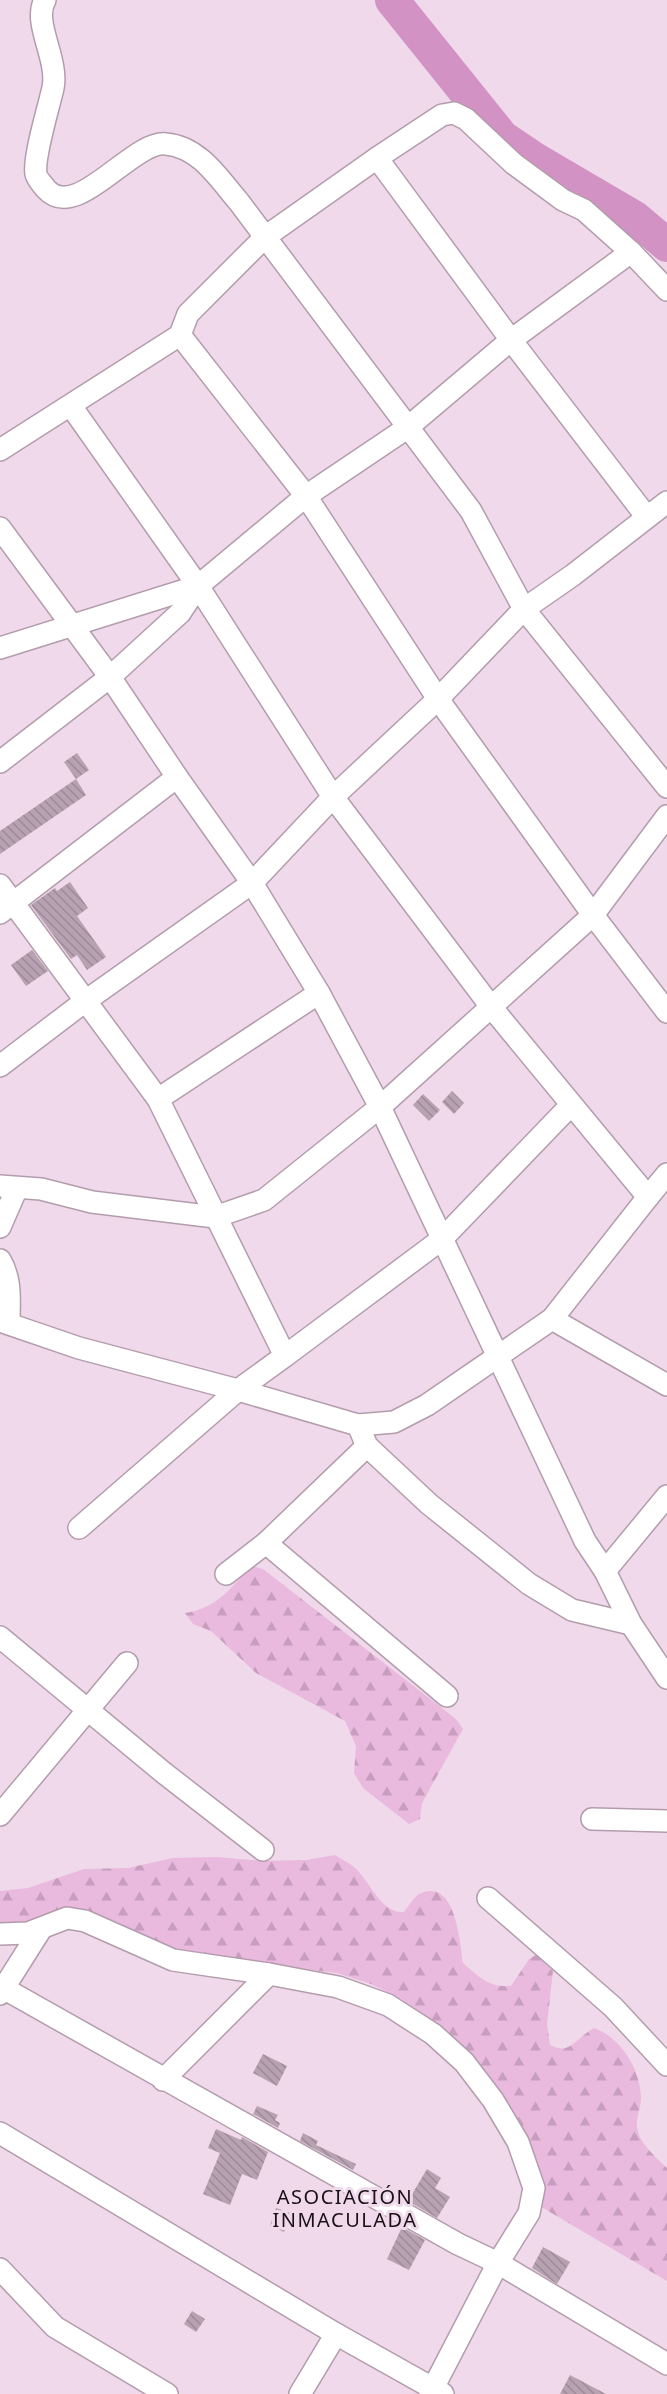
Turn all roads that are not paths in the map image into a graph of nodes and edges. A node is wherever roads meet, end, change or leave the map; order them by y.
1 (45, 0) edge
2 (377, 158) junction
3 (265, 237) junction
4 (631, 252) junction
5 (667, 290) edge
6 (180, 335) junction
7 (511, 340) junction
8 (71, 406) junction
9 (407, 428) junction
10 (0, 450) edge
11 (306, 496) junction
12 (667, 502) edge
13 (646, 516) junction
14 (0, 528) edge
15 (198, 586) junction
16 (524, 609) junction
17 (71, 626) junction
18 (0, 648) edge
19 (110, 678) junction
20 (438, 699) junction
21 (0, 762) edge
22 (177, 777) junction
23 (667, 787) edge
24 (333, 796) junction
25 (667, 816) edge
26 (252, 883) junction
27 (0, 885) edge
28 (7, 908) edge
29 (593, 915) junction
30 (319, 993) junction
31 (84, 1002) junction
32 (492, 1008) junction
33 (667, 1012) edge
34 (0, 1066) edge
35 (159, 1099) junction
36 (571, 1105) junction
37 (380, 1107) junction
38 (667, 1174) edge
39 (8, 1187) edge
40 (648, 1197) junction
41 (215, 1217) junction
42 (0, 1227) edge
43 (442, 1239) junction
44 (0, 1260) edge
45 (552, 1319) junction
46 (4, 1322) edge
47 (285, 1356) junction
48 (498, 1357) junction
49 (667, 1385) edge
50 (238, 1390) junction
51 (358, 1425) junction
52 (367, 1446) junction
53 (667, 1496) edge
54 (79, 1528) dead end
55 (266, 1543) junction
56 (605, 1571) junction
57 (226, 1574) dead end
58 (631, 1624) junction
59 (0, 1637) edge
60 (127, 1663) dead end
61 (667, 1678) edge
62 (447, 1696) dead end
63 (87, 1709) junction
64 (1, 1813) edge
65 (592, 1819) dead end
66 (667, 1821) edge
67 (264, 1850) dead end
68 (488, 1898) dead end
69 (41, 1929) junction
70 (0, 1934) edge
71 (269, 1974) junction
72 (2, 1991) edge
73 (667, 2065) edge
74 (163, 2080) junction
75 (0, 2133) edge
76 (498, 2263) junction
77 (0, 2269) edge
78 (336, 2334) junction
79 (667, 2364) edge
80 (436, 2392) edge
81 (167, 2394) edge
82 (300, 2394) edge

1 - 3 street
2 - 3 street
2 - 4 street
2 - 7 street
3 - 6 street
3 - 9 street
4 - 5 street
4 - 7 street
6 - 8 street
6 - 11 street
7 - 9 street
7 - 13 street
8 - 10 street
8 - 15 street
9 - 11 street
9 - 16 street
11 - 15 street
11 - 20 street
12 - 13 street
13 - 16 street
14 - 17 street
15 - 17 street
15 - 19 street
15 - 24 street
16 - 20 street
16 - 23 street
17 - 18 street
17 - 19 street
19 - 21 street
19 - 22 street
20 - 24 street
20 - 29 street
22 - 26 street
22 - 28 street
24 - 26 street
24 - 32 street
25 - 29 street
26 - 30 street
26 - 31 street
27 - 28 street
28 - 31 street
29 - 32 street
29 - 33 street
30 - 35 street
30 - 37 street
31 - 34 street
31 - 35 street
32 - 36 street
32 - 37 street
35 - 41 street
36 - 40 street
36 - 43 street
37 - 41 street
37 - 43 street
38 - 40 street
39 - 41 street
39 - 42 street
40 - 45 street
41 - 47 street
43 - 47 street
43 - 48 street
44 - 46 street
45 - 48 street
45 - 49 street
46 - 50 street
47 - 50 street
48 - 51 street
48 - 56 street
50 - 51 street
50 - 54 street
51 - 52 street
52 - 55 street
52 - 58 street
53 - 56 street
55 - 57 street
55 - 62 street
56 - 58 street
58 - 61 street
59 - 63 street
60 - 63 street
63 - 64 street
63 - 67 street
65 - 66 street
68 - 73 street
69 - 70 street
69 - 71 street
69 - 72 street
71 - 74 street
71 - 76 street
72 - 74 street
74 - 76 street
75 - 78 street
76 - 79 street
76 - 80 street
77 - 81 street
78 - 80 street
78 - 82 street

